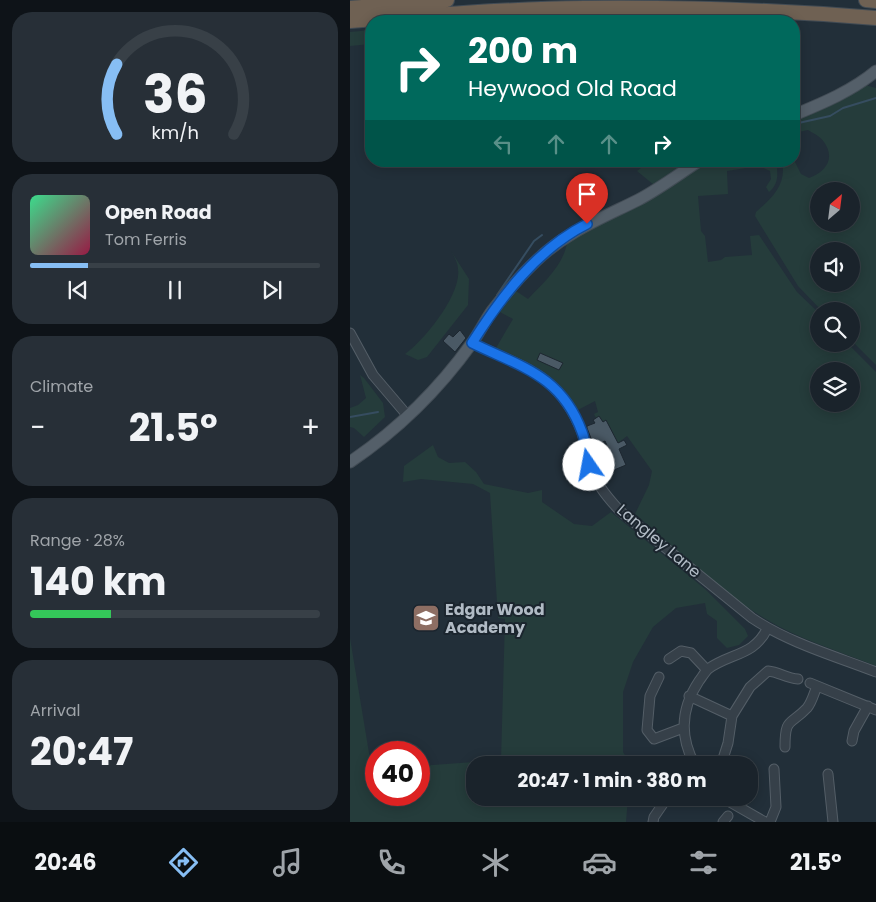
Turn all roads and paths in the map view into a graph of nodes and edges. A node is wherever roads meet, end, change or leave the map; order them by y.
1 (447, 0) edge
2 (866, 0) edge
3 (876, 1) edge
4 (350, 8) edge
5 (728, 9) junction
6 (434, 15) edge
7 (624, 15) edge
8 (876, 18) edge
9 (365, 20) edge
10 (350, 21) edge
11 (876, 71) edge
12 (800, 112) edge
13 (691, 167) edge
14 (350, 333) edge
15 (472, 343) junction
16 (407, 415) junction
17 (350, 462) edge
18 (767, 628) junction
19 (669, 659) dead end
20 (707, 670) junction
21 (876, 672) edge
22 (659, 677) dead end
23 (798, 679) dead end
24 (689, 696) junction
25 (872, 708) edge
26 (732, 716) junction
27 (683, 728) junction
28 (852, 741) dead end
29 (785, 747) dead end
30 (690, 756) edge
31 (724, 756) edge
32 (774, 770) dead end
33 (828, 774) dead end
34 (662, 806) edge
35 (737, 806) edge
36 (653, 822) edge
37 (765, 822) edge
38 (770, 822) edge
39 (833, 822) edge

1 - 4 highway
2 - 3 highway
5 - 6 highway
5 - 7 highway
5 - 8 highway
9 - 10 highway
11 - 12 main road
13 - 15 main road
14 - 16 street
15 - 16 main road
15 - 18 street, Langley Lane
16 - 17 main road
18 - 20 street
18 - 21 street, Langley Lane
19 - 20 street
20 - 24 street
22 - 27 street
23 - 26 street
24 - 26 street
24 - 27 street
25 - 28 street
25 - 29 street
26 - 31 street
27 - 30 street
32 - 38 street
33 - 39 street
34 - 36 street
35 - 37 street

